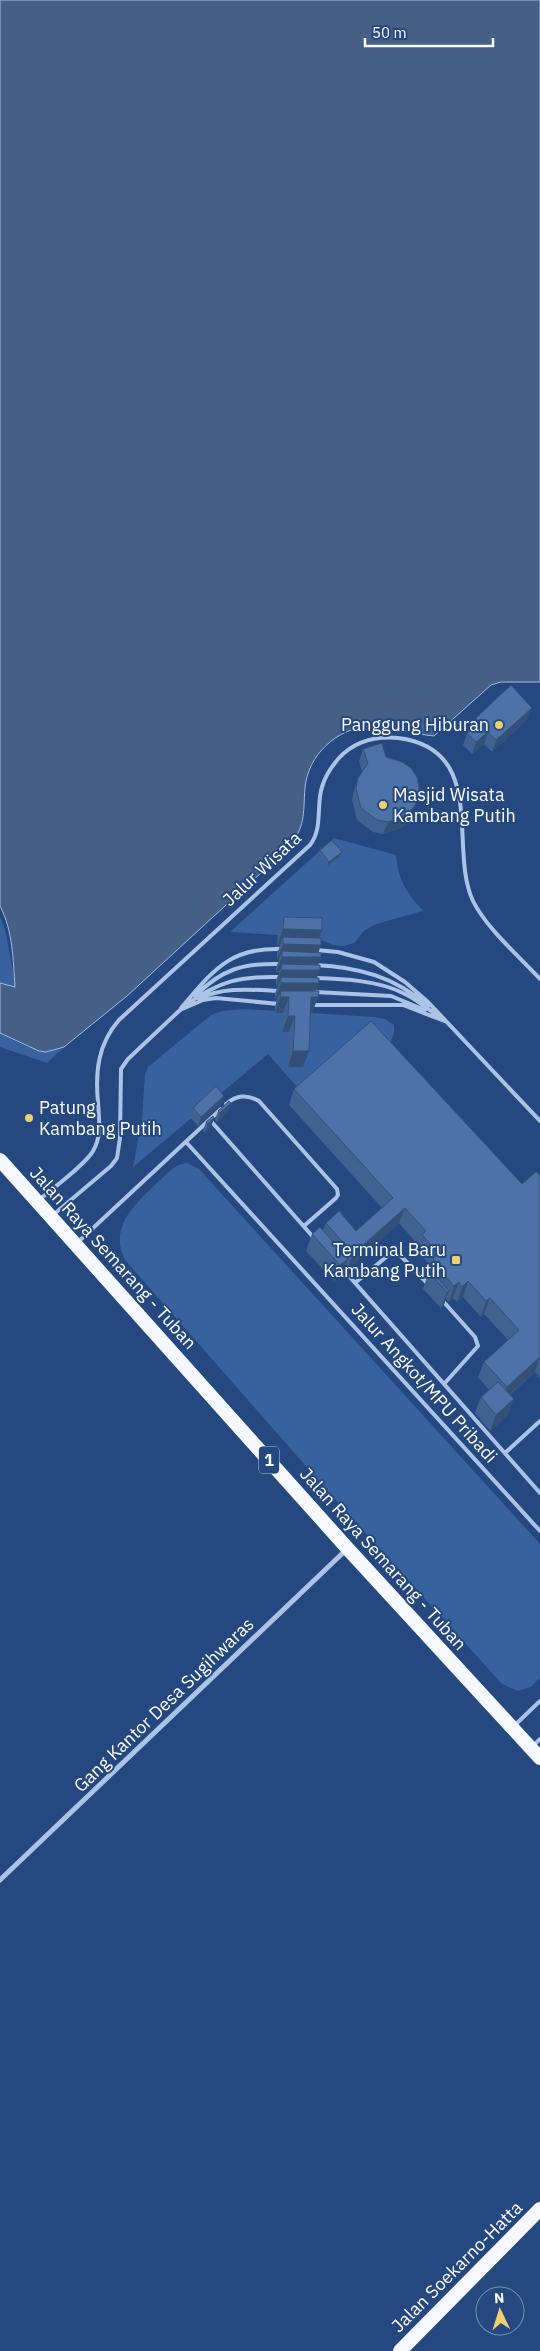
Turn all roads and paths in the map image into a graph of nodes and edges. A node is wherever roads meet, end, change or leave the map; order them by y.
1 (286, 949) edge
2 (314, 950) edge
3 (285, 964) edge
4 (314, 965) edge
5 (285, 978) edge
6 (304, 978) edge
7 (540, 979) edge
8 (284, 991) edge
9 (313, 992) edge
10 (284, 1004) edge
11 (303, 1004) edge
12 (180, 1010) junction
13 (446, 1022) junction
14 (210, 1120) junction
15 (540, 1121) edge
16 (186, 1142) junction
17 (0, 1160) edge
18 (38, 1201) junction
19 (51, 1216) junction
20 (304, 1226) junction
21 (316, 1240) edge
22 (76, 1244) junction
23 (336, 1262) edge
24 (355, 1283) junction
25 (430, 1287) edge
26 (436, 1294) edge
27 (444, 1384) junction
28 (540, 1420) edge
29 (505, 1453) junction
30 (540, 1493) edge
31 (540, 1531) edge
32 (348, 1549) junction
33 (540, 1700) edge
34 (512, 1727) junction
35 (537, 1749) edge
36 (0, 1880) edge
37 (540, 2210) edge
38 (400, 2351) edge

1 - 12 lane
2 - 13 lane
3 - 12 lane
4 - 13 lane
5 - 12 lane
6 - 13 lane
7 - 18 lane, Jalur Wisata
8 - 12 lane
9 - 13 lane
10 - 12 lane
11 - 13 lane
12 - 19 lane
13 - 15 lane
14 - 16 lane
14 - 20 lane
14 - 20 lane
16 - 22 lane
16 - 31 lane, Jalur Angkot/MPU Pribadi
17 - 18 highway, Jalan Raya Semarang - Tuban / 1
18 - 19 highway, Jalan Raya Semarang - Tuban / 1
19 - 22 highway, Jalan Raya Semarang - Tuban / 1
20 - 21 lane
22 - 32 highway, Jalan Raya Semarang - Tuban / 1
23 - 24 lane, Jalur Angkot/MPU Pribadi
24 - 25 lane, Jalur Angkot/MPU Pribadi
24 - 27 lane, Jalur Angkot/MPU Pribadi
26 - 27 lane, Jalur Angkot/MPU Pribadi
27 - 29 lane, Jalur Angkot/MPU Pribadi
28 - 29 lane, Jalur Angkot/MPU Pribadi
29 - 30 lane, Jalur Angkot/MPU Pribadi
32 - 34 highway, Jalan Raya Semarang - Tuban / 1
32 - 36 street, Gang Kantor Desa Sugihwaras
33 - 34 lane
34 - 35 highway, Jalan Raya Semarang - Tuban / 1
37 - 38 highway, Jalan Soekarno-Hatta

